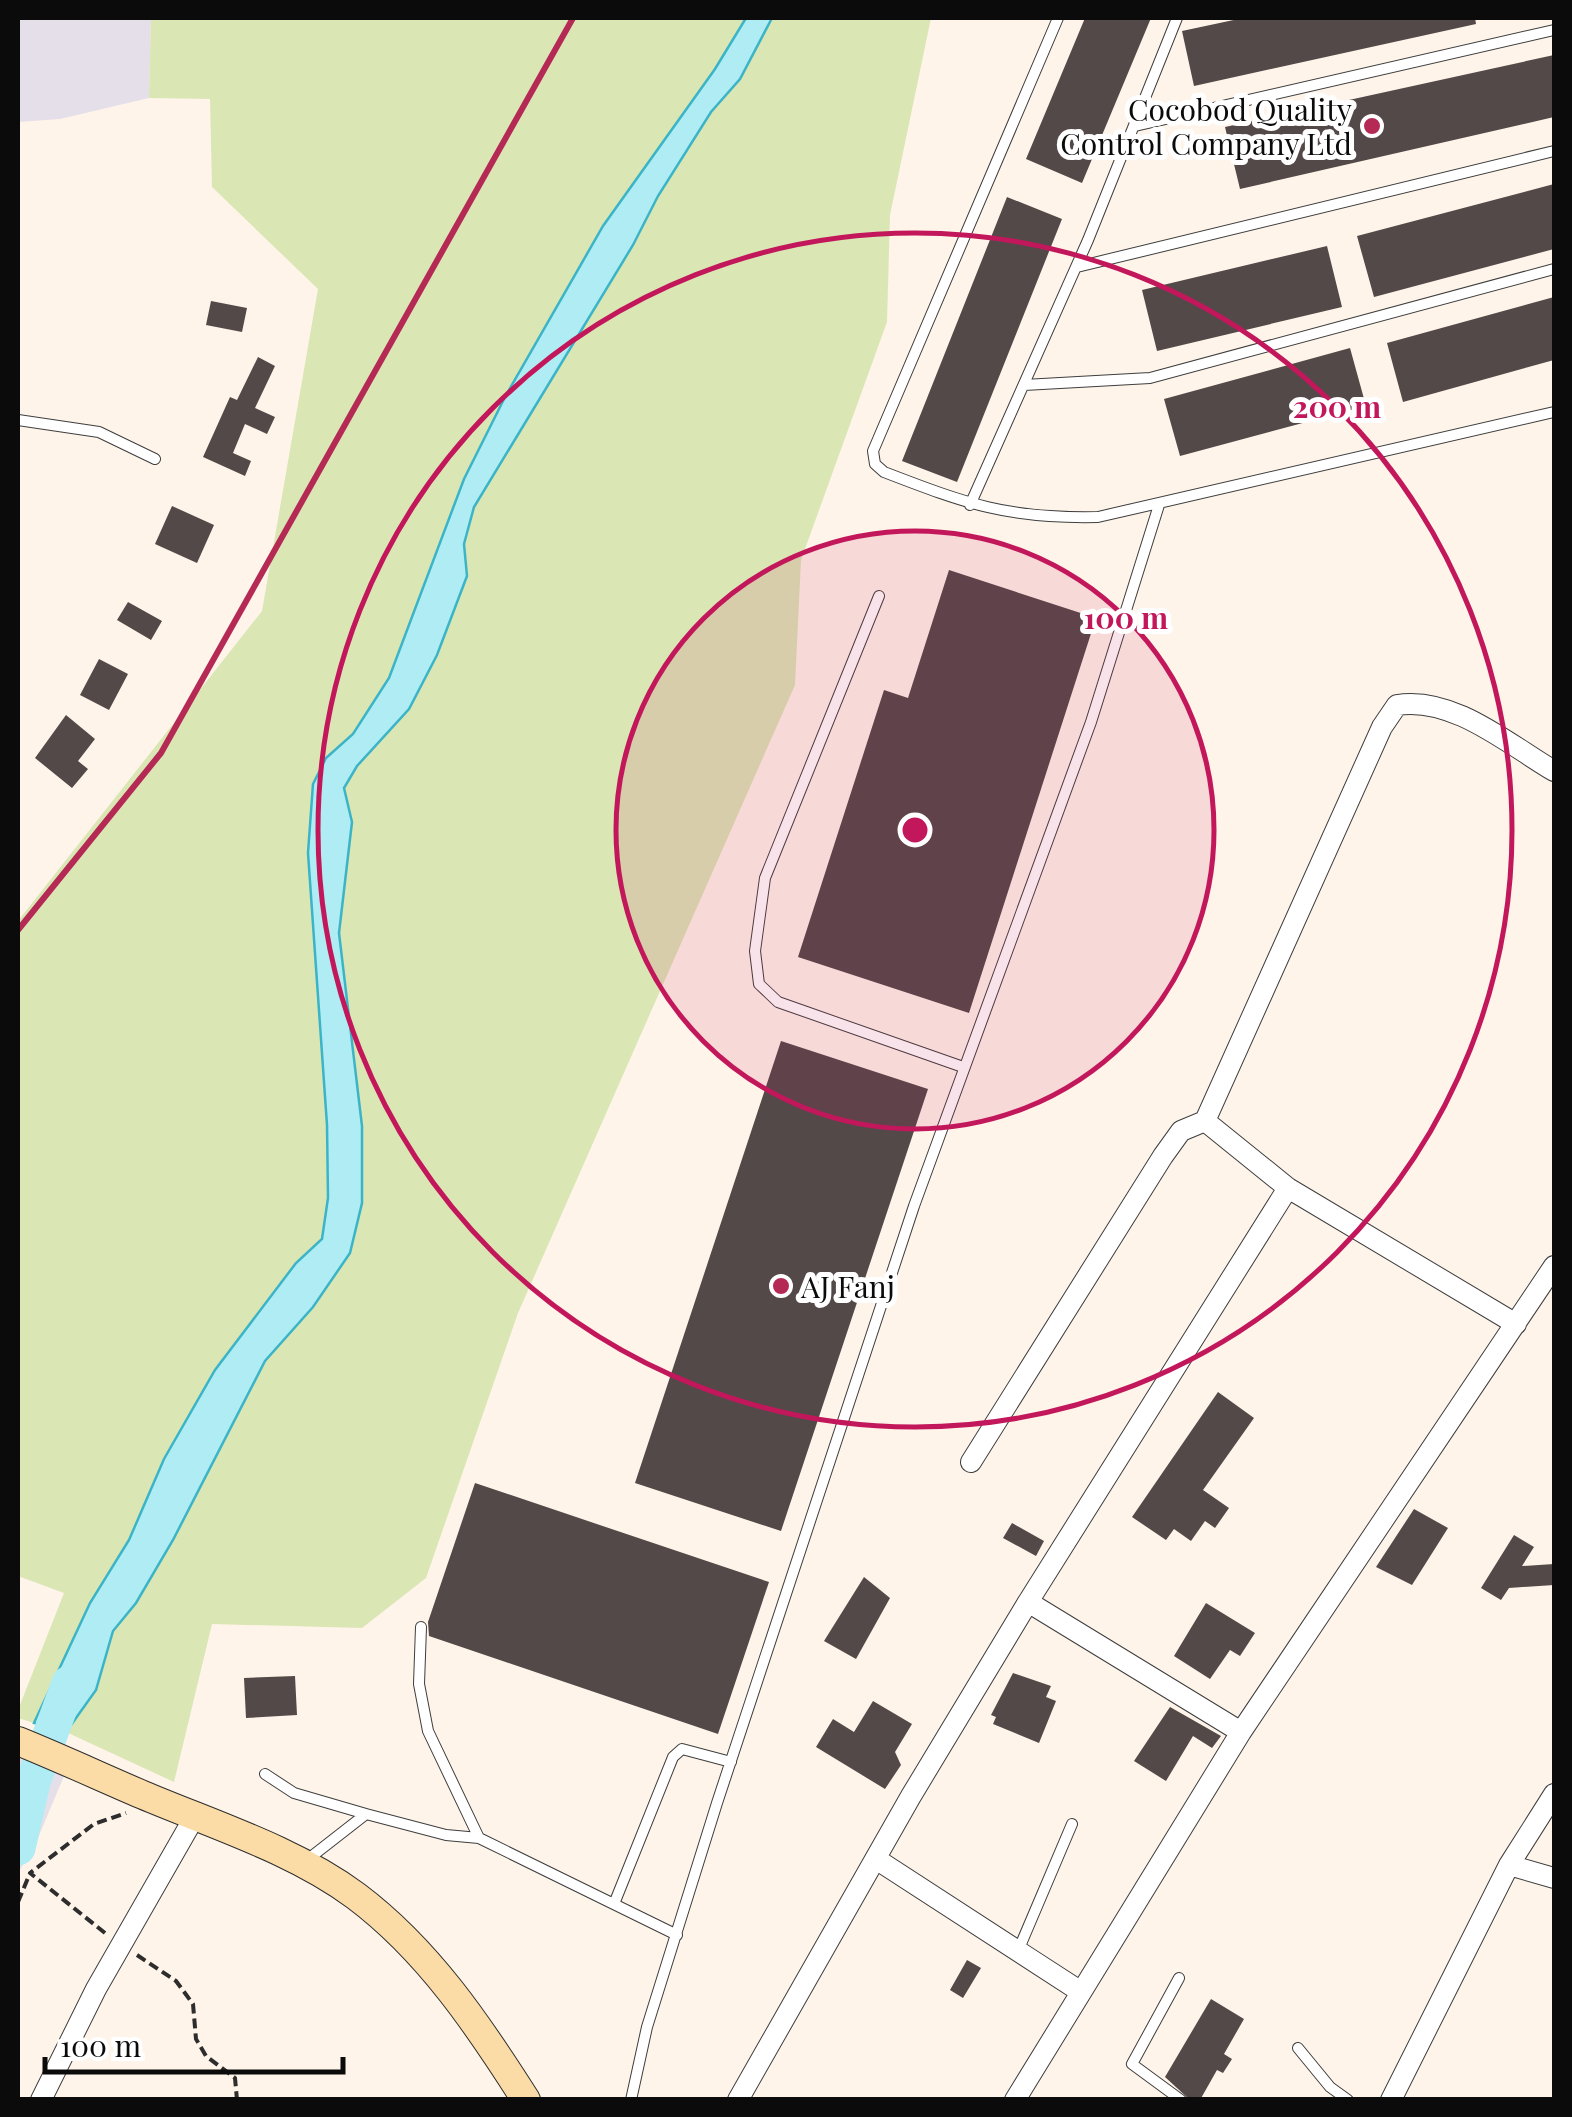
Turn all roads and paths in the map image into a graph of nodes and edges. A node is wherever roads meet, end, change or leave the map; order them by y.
1 (1058, 18) edge
2 (1177, 18) edge
3 (1554, 30) edge
4 (1135, 126) junction
5 (1554, 151) edge
6 (1076, 267) junction
7 (1554, 270) edge
8 (1024, 385) junction
9 (1554, 412) edge
10 (18, 420) edge
11 (155, 459) dead end
12 (1159, 504) junction
13 (970, 505) junction
14 (879, 596) dead end
15 (1554, 771) edge
16 (963, 1067) junction
17 (1205, 1121) junction
18 (1288, 1188) junction
19 (1554, 1266) edge
20 (1516, 1324) junction
21 (971, 1462) dead end
22 (1028, 1602) junction
23 (421, 1627) dead end
24 (1241, 1732) junction
25 (21, 1742) edge
26 (731, 1762) junction
27 (265, 1774) dead end
28 (1554, 1794) edge
29 (366, 1814) junction
30 (195, 1816) junction
31 (1072, 1824) dead end
32 (478, 1838) junction
33 (876, 1858) junction
34 (302, 1864) junction
35 (1509, 1864) junction
36 (30, 1872) dead end
37 (1554, 1878) edge
38 (18, 1902) edge
39 (614, 1904) junction
40 (678, 1935) junction
41 (1018, 1951) junction
42 (1179, 1978) dead end
43 (1078, 1990) junction
44 (1298, 2048) dead end
45 (1330, 2087) junction
46 (40, 2100) edge
47 (526, 2100) edge
48 (631, 2100) edge
49 (738, 2100) edge
50 (1015, 2100) edge
51 (1181, 2100) edge
52 (1322, 2100) edge
53 (1348, 2100) edge
54 (1391, 2100) edge

1 - 13 lane
2 - 4 lane
3 - 4 lane
4 - 6 lane
5 - 6 lane
6 - 8 lane
7 - 8 lane
8 - 13 lane
9 - 12 lane
10 - 11 lane
12 - 13 lane
12 - 16 lane
14 - 16 lane
15 - 17 street
16 - 26 lane
17 - 18 street
17 - 21 street
18 - 20 street
18 - 22 street
19 - 20 street
20 - 24 street
22 - 24 street
22 - 33 street
23 - 32 lane
24 - 43 street
25 - 30 main road
26 - 39 lane
26 - 40 lane
27 - 29 lane
28 - 35 street
29 - 32 lane
29 - 34 lane
30 - 34 main road
30 - 46 street
31 - 41 lane
32 - 39 lane
33 - 41 street
33 - 49 street
34 - 47 main road
35 - 37 street
35 - 54 street
36 - 38 path
39 - 40 lane
40 - 48 lane
41 - 43 street
42 - 51 lane
43 - 50 street
44 - 45 lane
45 - 52 lane
45 - 53 lane

